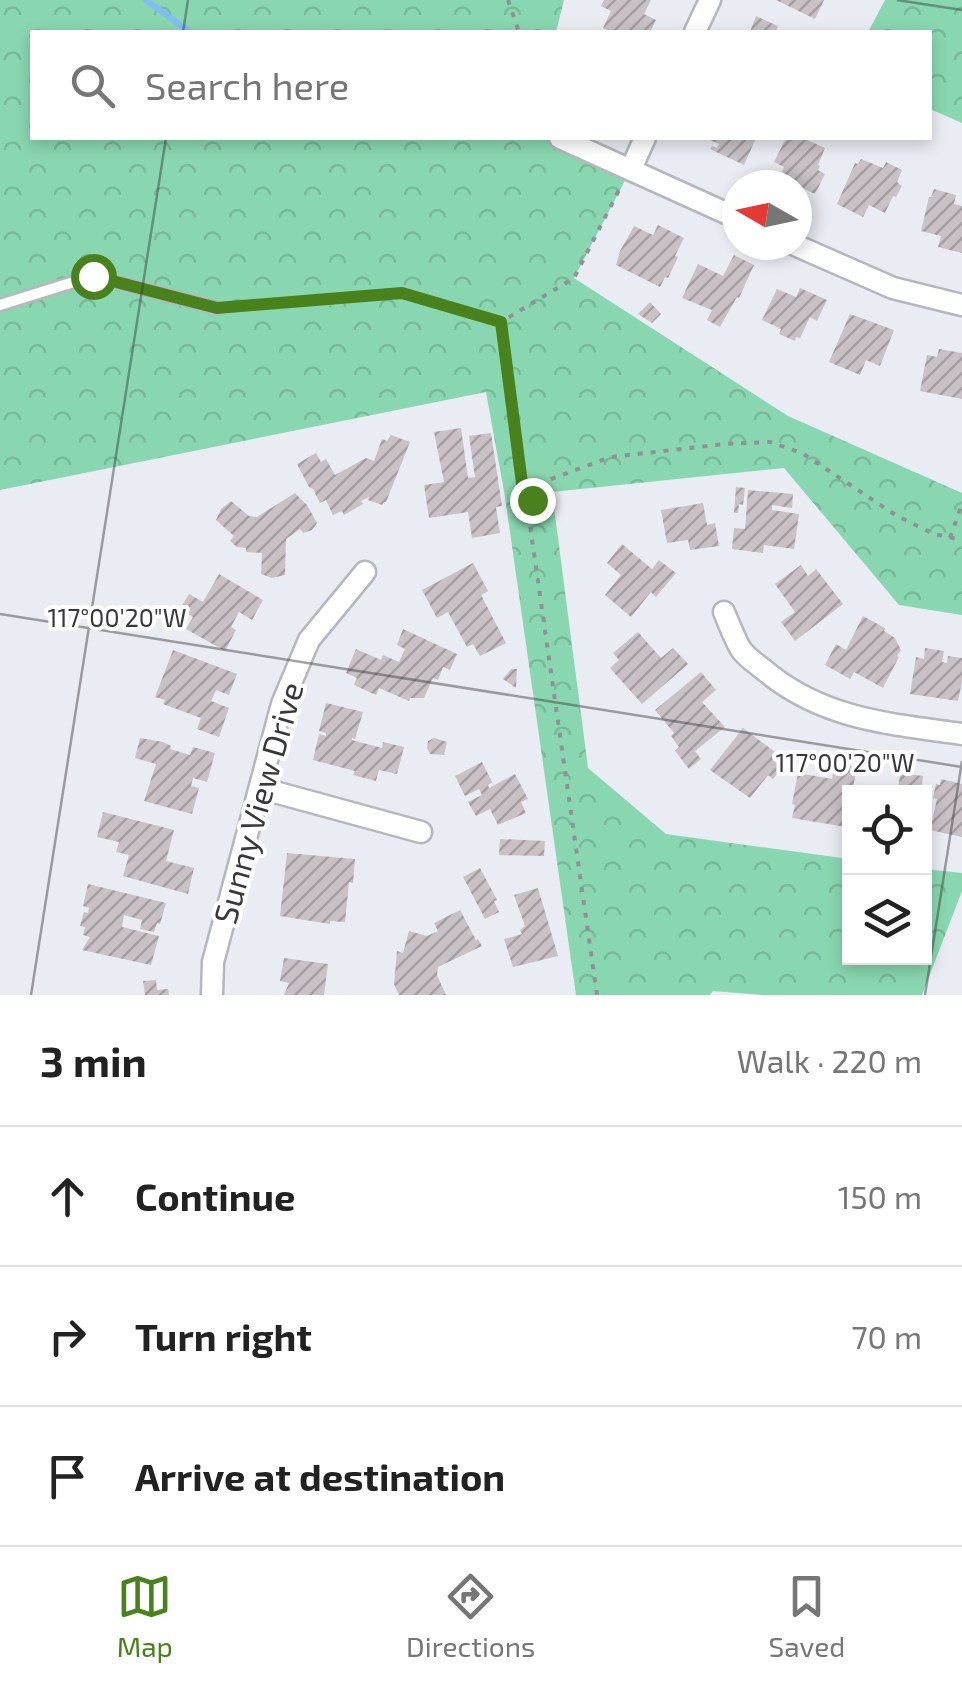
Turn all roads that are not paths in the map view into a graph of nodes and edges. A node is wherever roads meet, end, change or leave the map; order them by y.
1 (710, 0) edge
2 (696, 30) edge
3 (565, 140) edge
4 (644, 140) edge
5 (630, 169) junction
6 (722, 211) edge
7 (812, 252) edge
8 (0, 305) edge
9 (962, 305) edge
10 (217, 308) road end
11 (366, 572) dead end
12 (724, 612) dead end
13 (962, 734) edge
14 (260, 788) junction
15 (421, 832) dead end
16 (212, 995) edge

1 - 2 street
3 - 5 street
4 - 5 street
5 - 6 street
7 - 9 street
8 - 10 lane
11 - 14 street, Sunny View Drive
12 - 13 street
14 - 15 street
14 - 16 street, Sunny View Drive

